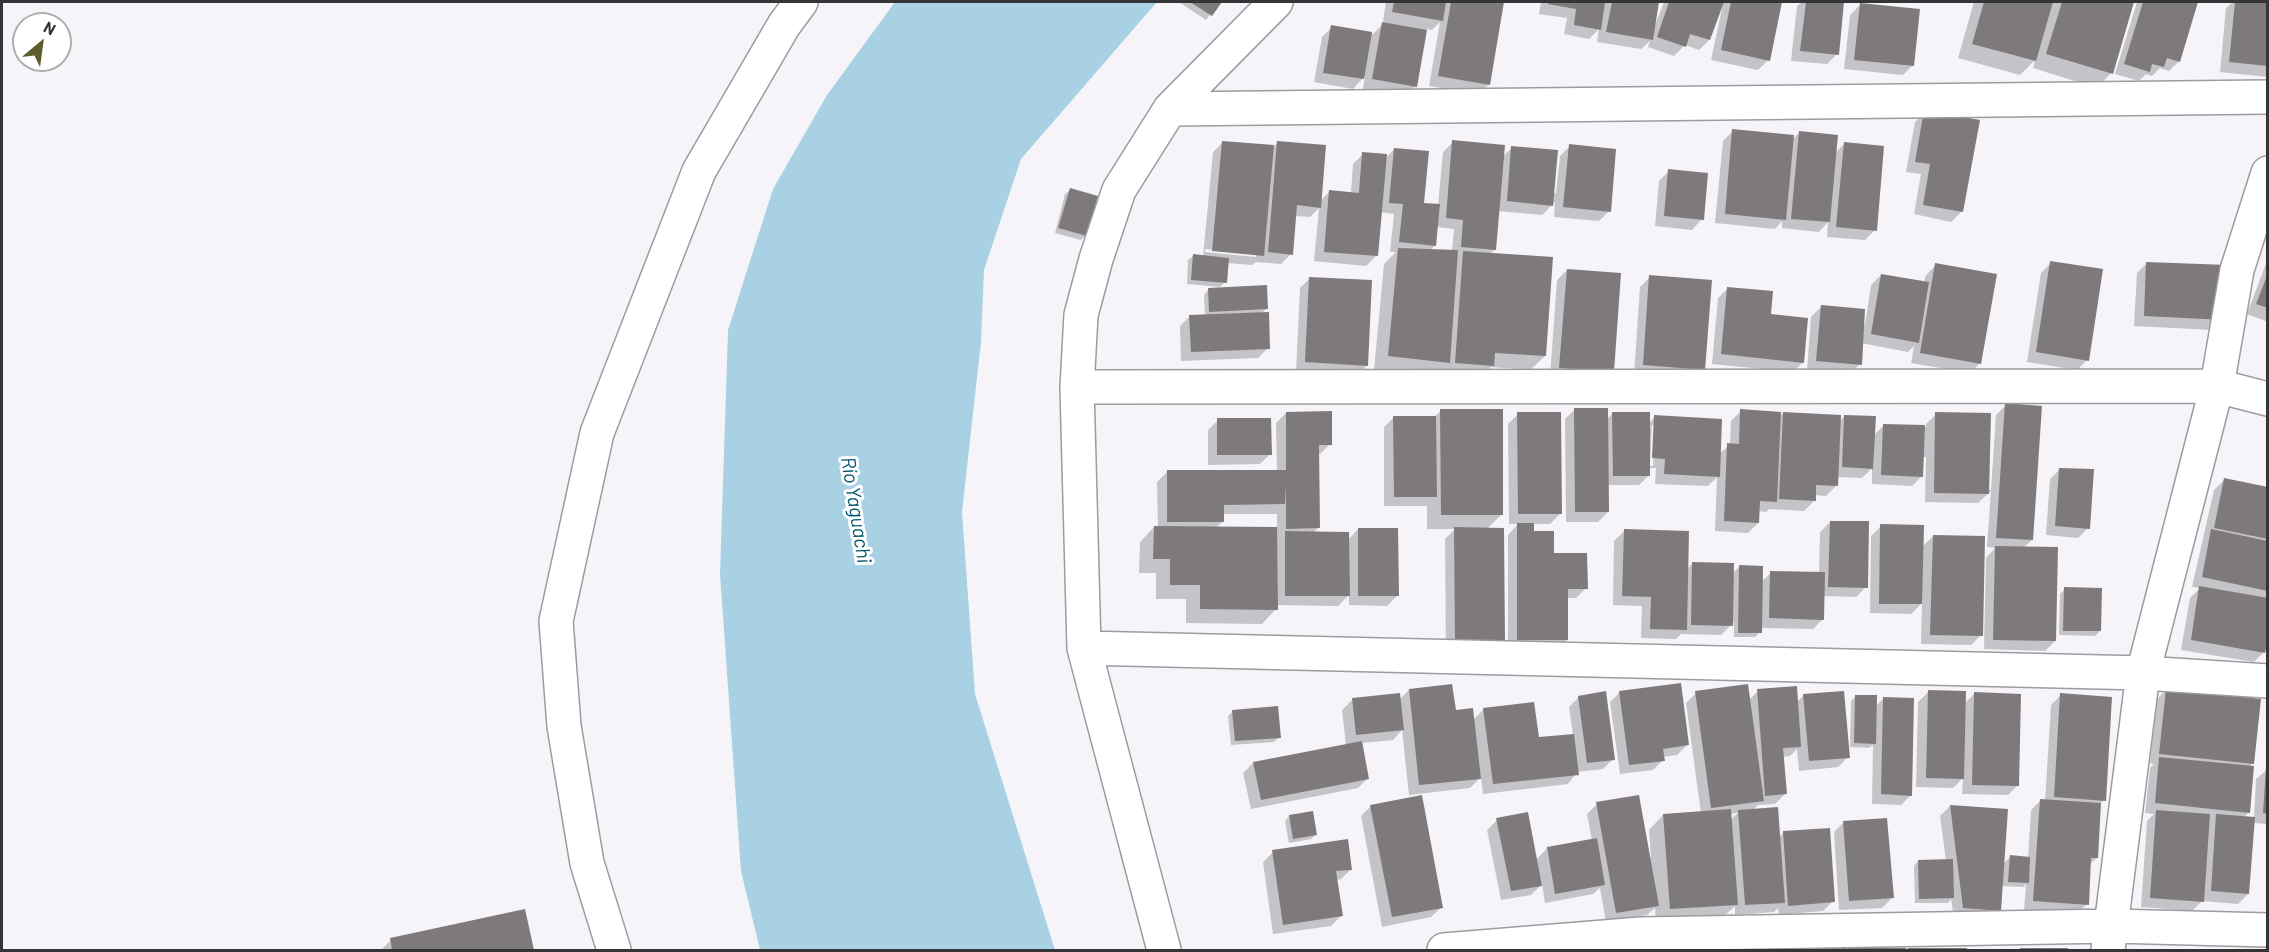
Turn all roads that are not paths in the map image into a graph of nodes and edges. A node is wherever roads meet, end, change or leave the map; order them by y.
1 (801, 2) edge
2 (1276, 2) edge
3 (2268, 97) edge
4 (1170, 109) junction
5 (2268, 173) edge
6 (2217, 386) junction
7 (1077, 387) junction
8 (2268, 399) edge
9 (1084, 648) junction
10 (2143, 673) junction
11 (2268, 681) edge
12 (2268, 930) edge
13 (2110, 938) edge
14 (615, 951) edge
15 (1164, 951) edge
16 (1444, 951) edge

1 - 14 street
2 - 4 street
3 - 4 street
4 - 7 street
5 - 6 street
6 - 7 street
6 - 8 street
6 - 10 street
7 - 9 street
9 - 10 street
9 - 15 street
10 - 11 street
10 - 13 street
12 - 13 street
13 - 16 street

